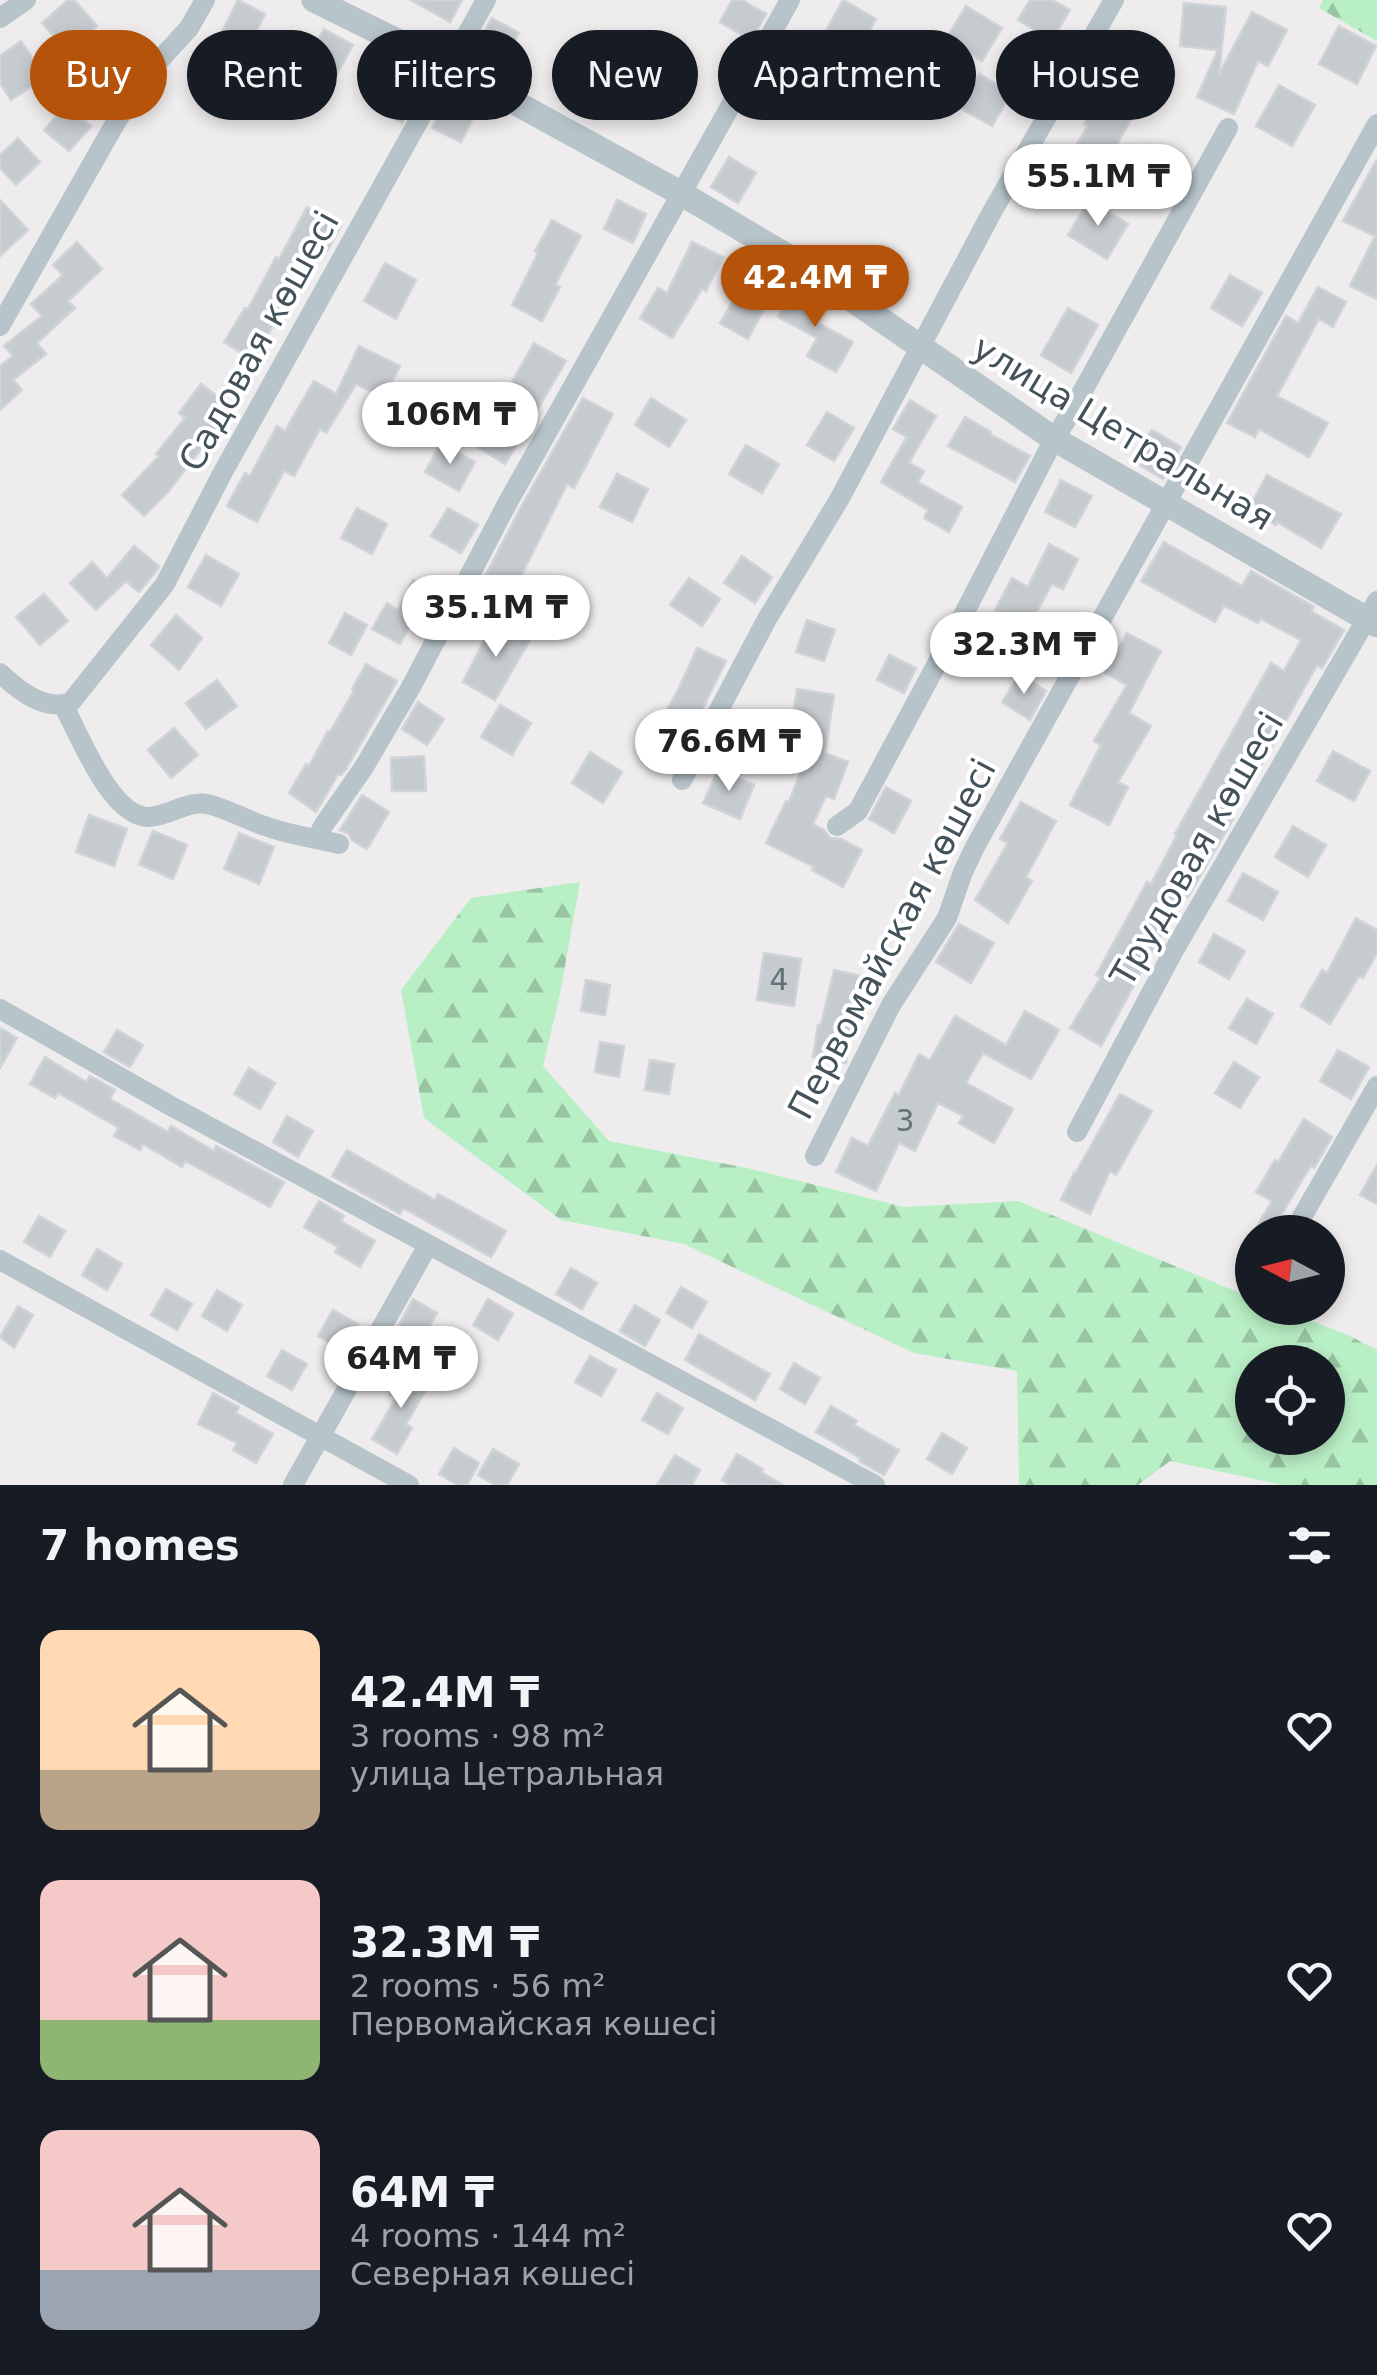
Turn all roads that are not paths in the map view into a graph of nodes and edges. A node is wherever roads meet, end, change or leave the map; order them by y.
1 (26, 0) edge
2 (204, 0) edge
3 (314, 0) edge
4 (486, 0) edge
5 (790, 0) edge
6 (1114, 0) edge
7 (0, 18) edge
8 (375, 30) edge
9 (469, 30) edge
10 (532, 112) edge
11 (418, 120) edge
12 (1377, 124) edge
13 (1228, 128) dead end
14 (682, 194) junction
15 (0, 326) edge
16 (921, 349) junction
17 (1054, 438) junction
18 (1166, 504) junction
19 (1374, 615) edge
20 (0, 673) edge
21 (29, 696) junction
22 (0, 698) edge
23 (67, 703) junction
24 (682, 780) dead end
25 (837, 826) dead end
26 (317, 839) junction
27 (339, 844) dead end
28 (0, 1009) edge
29 (1377, 1086) edge
30 (1077, 1132) dead end
31 (816, 1156) dead end
32 (1303, 1215) edge
33 (428, 1246) junction
34 (0, 1260) edge
35 (322, 1436) junction
36 (293, 1485) edge
37 (409, 1485) edge
38 (875, 1485) edge

1 - 7 street
2 - 15 street
3 - 8 street, улица Цетральная
4 - 9 street, Садовая көшесі
5 - 14 street
6 - 16 street
10 - 14 street, улица Цетральная
11 - 23 street, Садовая көшесі
12 - 18 street, Первомайская көшесі
13 - 17 street
14 - 16 street, улица Цетральная
14 - 26 street
16 - 17 street, улица Цетральная
16 - 24 street
17 - 18 street, улица Цетральная
17 - 25 street
18 - 19 street, улица Цетральная
18 - 31 street, Первомайская көшесі
19 - 30 street, Трудовая көшесі
20 - 21 street
21 - 22 street
21 - 23 street
23 - 26 street
26 - 27 street
28 - 33 street
29 - 32 street
33 - 35 street
33 - 38 street
34 - 35 street
35 - 36 street
35 - 37 street

